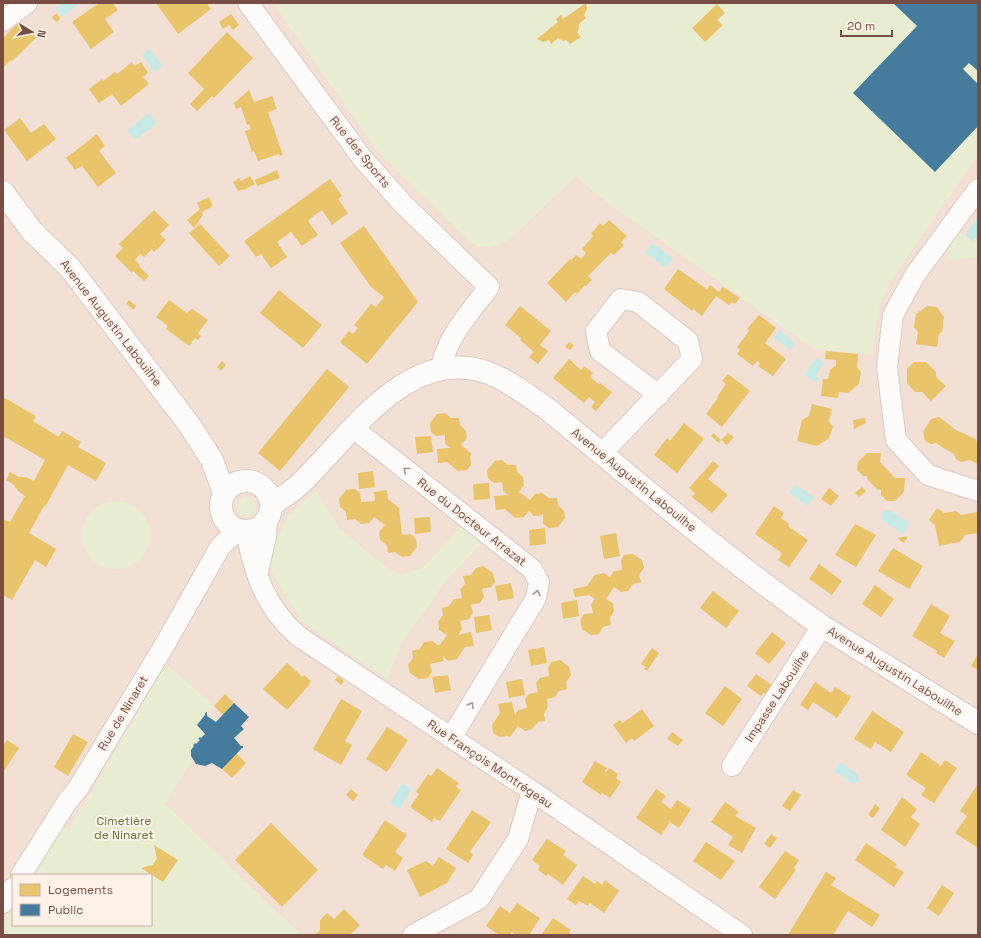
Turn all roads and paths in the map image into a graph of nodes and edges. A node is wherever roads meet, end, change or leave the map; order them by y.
1 (248, 3) edge
2 (978, 189) edge
3 (3, 192) edge
4 (441, 369) junction
5 (659, 395) junction
6 (353, 428) junction
7 (602, 453) junction
8 (212, 460) junction
9 (978, 491) edge
10 (224, 493) junction
11 (262, 498) junction
12 (237, 527) junction
13 (258, 576) junction
14 (822, 626) junction
15 (978, 723) edge
16 (451, 738) junction
17 (732, 766) dead end
18 (532, 791) junction
19 (22, 874) edge
20 (12, 890) edge
21 (3, 903) edge
22 (414, 935) edge
23 (742, 935) edge

1 - 4 street, Rue des Sports
2 - 9 street
3 - 8 street, Avenue Augustin Labouilhe
4 - 6 street, Avenue Augustin Labouilhe
4 - 7 street, Avenue Augustin Labouilhe
5 - 5 street
5 - 7 street
6 - 11 street, Avenue Augustin Labouilhe
16 -> 6 street, Rue du Docteur Arrazat
7 - 14 street, Avenue Augustin Labouilhe
8 - 10 street, Avenue Augustin Labouilhe
8 - 11 street, Avenue Augustin Labouilhe
10 - 11 street
10 - 12 street
11 - 12 street
11 - 13 street
12 - 13 street, Rue François Montrégeau
12 - 19 street, Rue de Ninaret
13 - 16 street, Rue François Montrégeau
14 - 15 street, Avenue Augustin Labouilhe
14 - 17 street, Impasse Labouilhe
16 - 18 street, Rue François Montrégeau
18 - 22 street
18 - 23 street, Rue François Montrégeau
20 - 21 street

